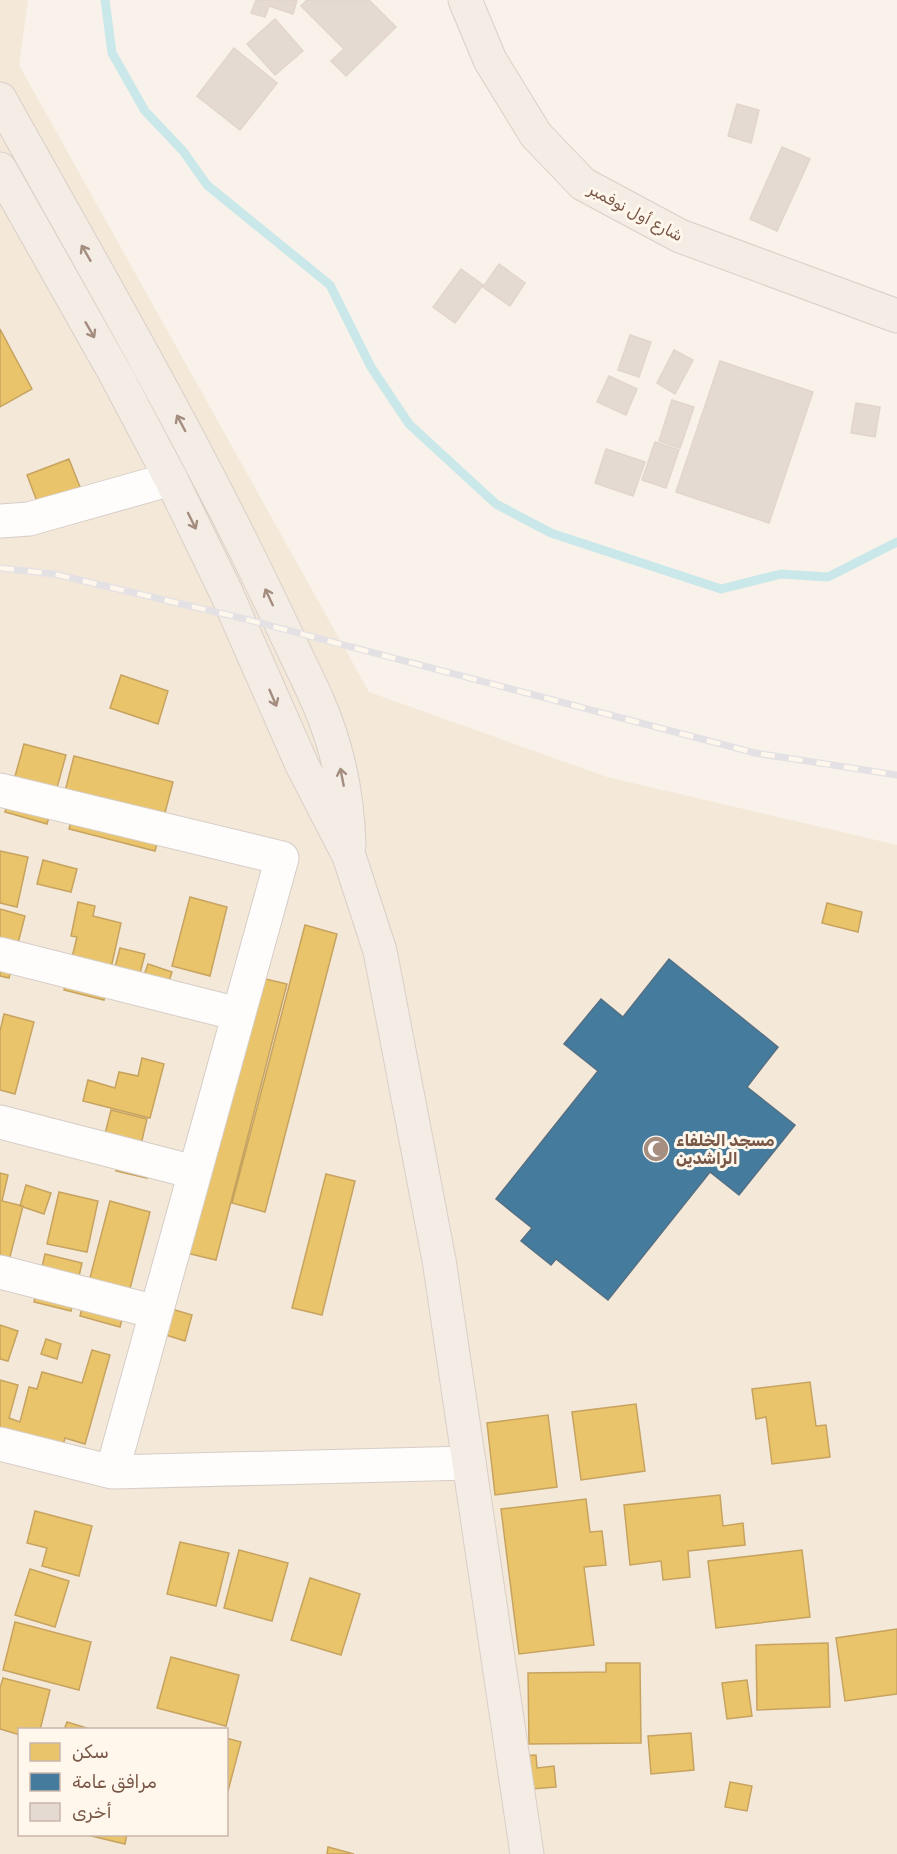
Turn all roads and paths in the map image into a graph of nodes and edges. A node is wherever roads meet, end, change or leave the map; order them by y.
1 (465, 0) edge
2 (0, 99) edge
3 (0, 169) edge
4 (897, 316) edge
5 (171, 479) junction
6 (0, 521) edge
7 (0, 790) edge
8 (350, 856) junction
9 (0, 954) edge
10 (238, 1014) junction
11 (0, 1122) edge
12 (194, 1172) junction
13 (0, 1272) edge
14 (156, 1312) junction
15 (0, 1444) edge
16 (470, 1463) junction
17 (112, 1472) junction
18 (527, 1854) edge

1 - 4 main road, شارع أول نوفمبر
8 -> 2 main road
3 -> 5 main road
5 - 6 street
5 -> 8 main road
7 - 10 street
8 - 16 main road
9 - 10 street
10 - 12 street
11 - 12 street
12 - 14 street
13 - 14 street
14 - 17 street
15 - 17 street
16 - 17 street
16 - 18 main road

